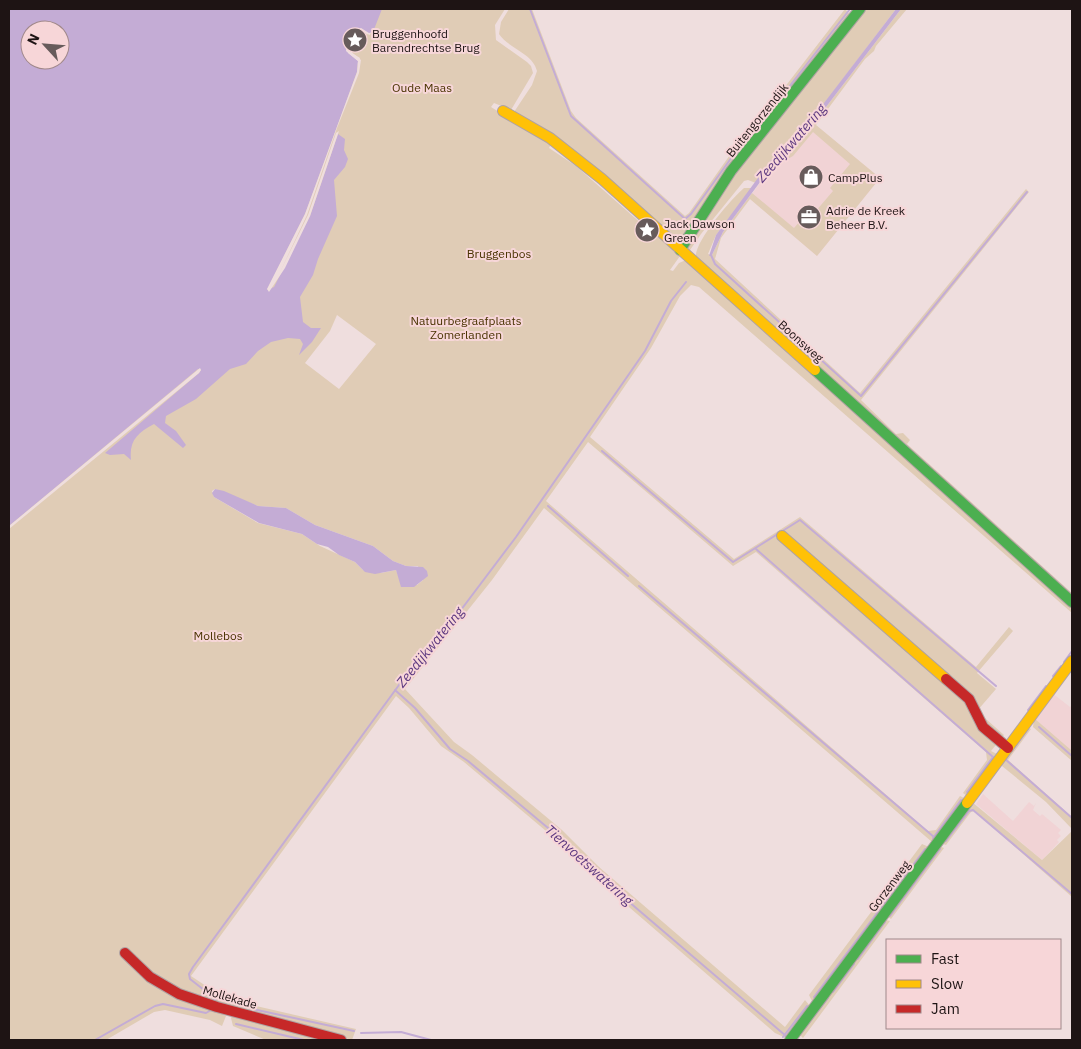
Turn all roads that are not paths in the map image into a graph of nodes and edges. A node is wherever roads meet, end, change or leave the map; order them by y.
1 (860, 9) edge
2 (504, 111) dead end
3 (680, 250) junction
4 (782, 536) dead end
5 (1072, 602) edge
6 (1072, 661) edge
7 (1008, 748) junction
8 (125, 953) dead end
9 (341, 1040) edge
10 (790, 1040) edge

1 - 3 street, Buitengorzendijk
2 - 3 street, Boonsweg
3 - 5 street, Boonsweg
4 - 7 street
6 - 7 street, Gorzenweg
7 - 10 street, Gorzenweg
8 - 9 street, Mollekade

